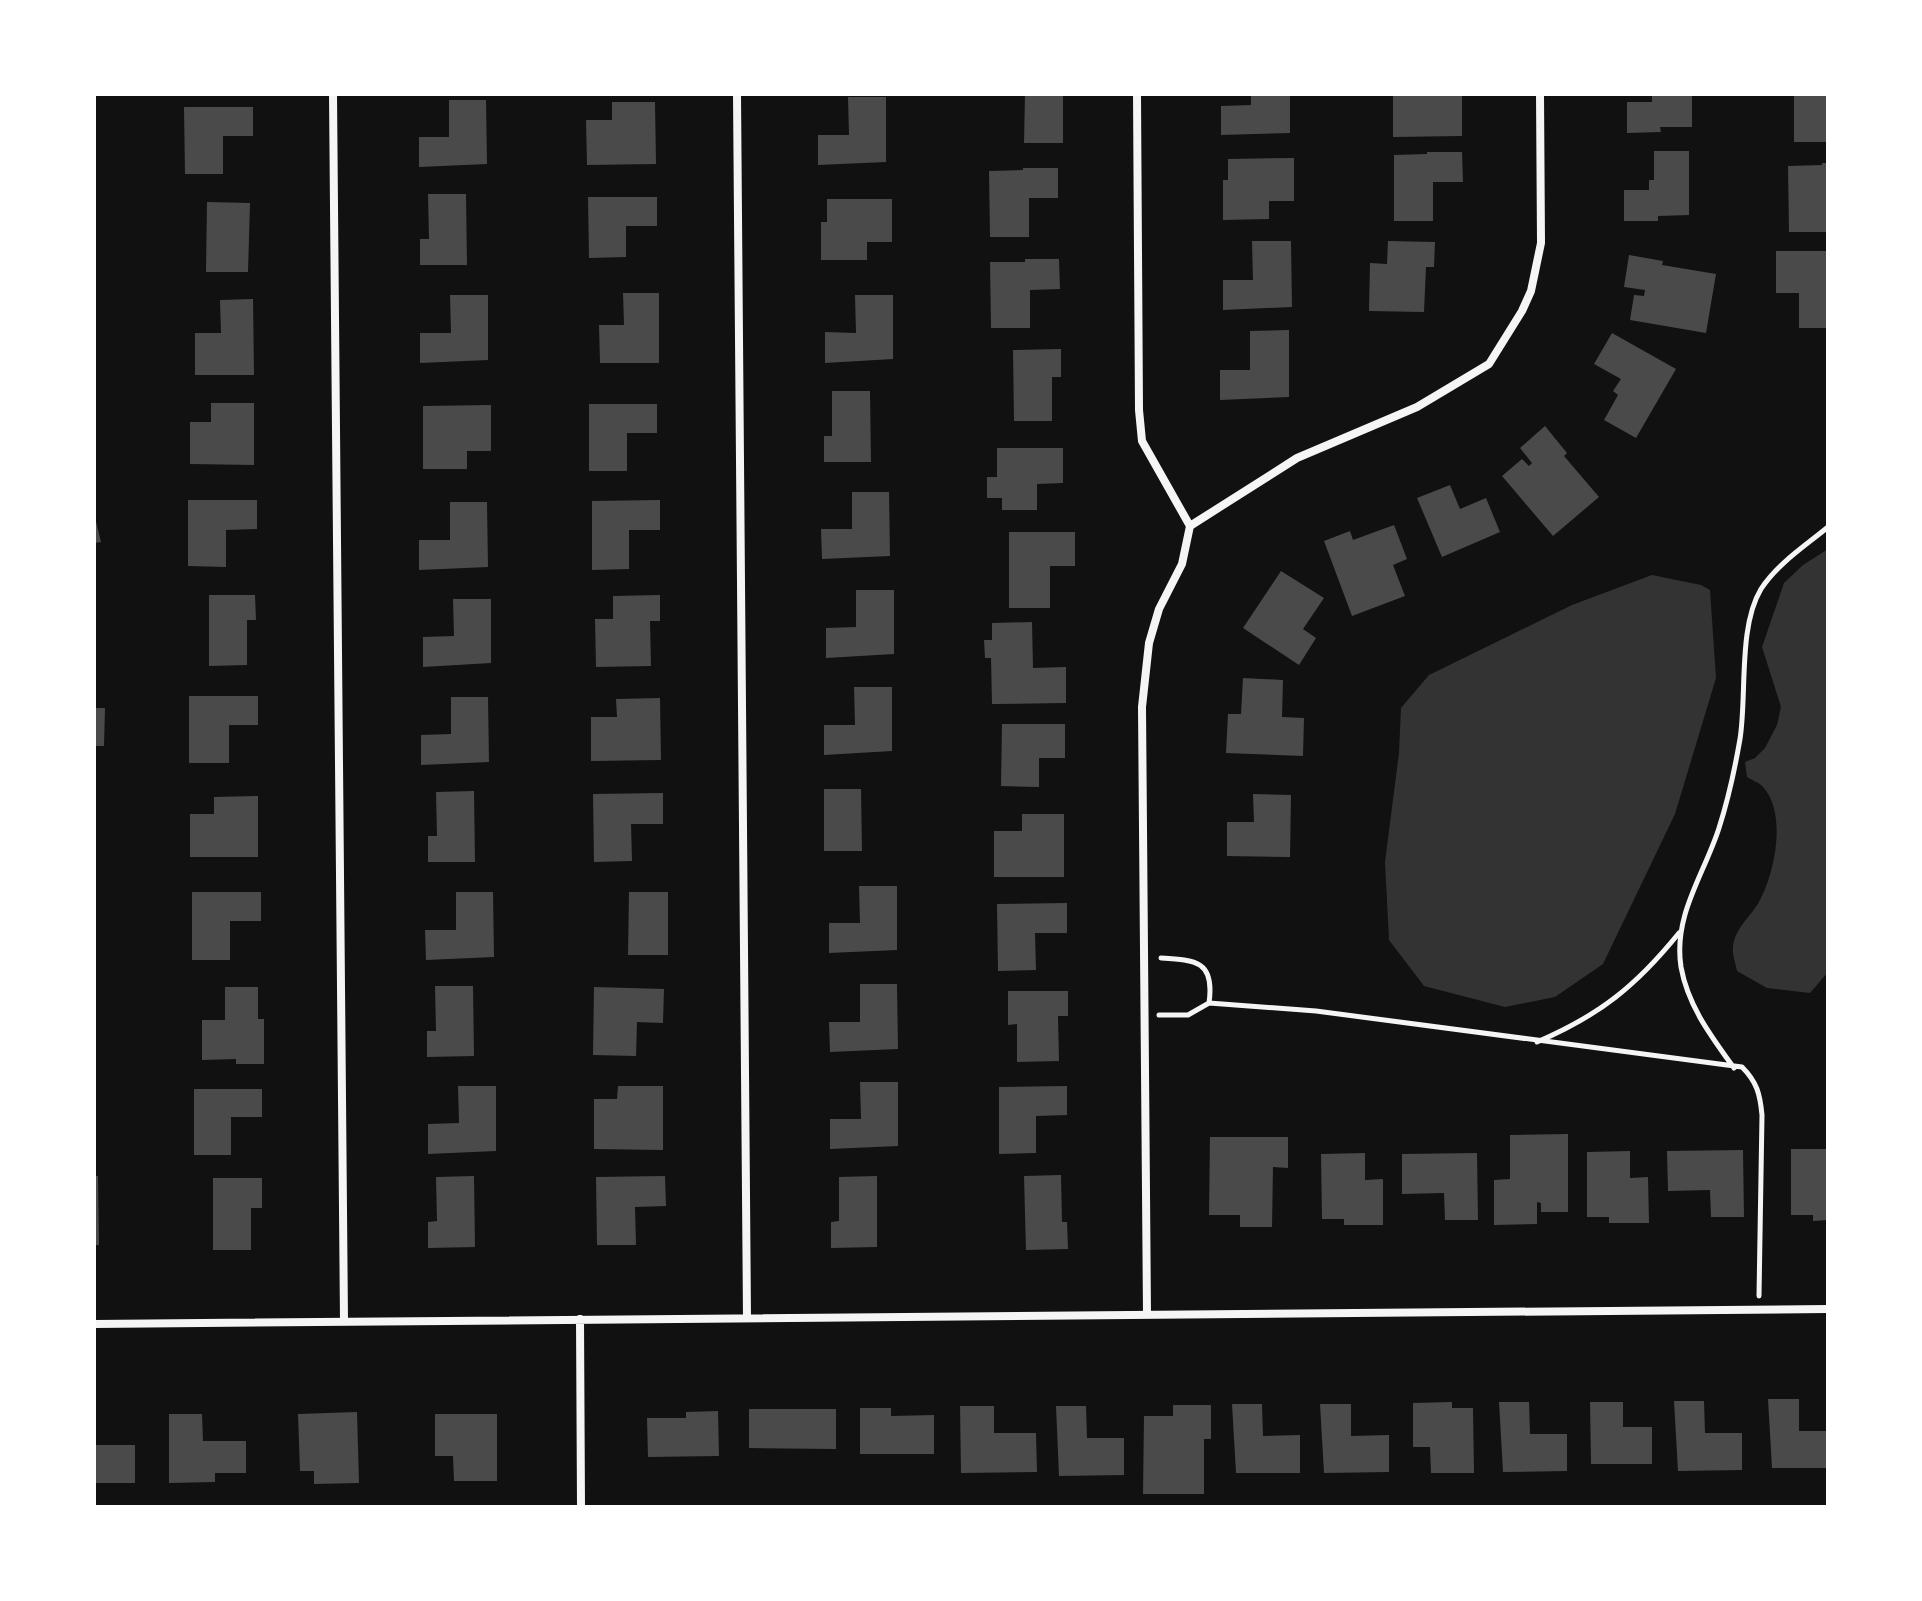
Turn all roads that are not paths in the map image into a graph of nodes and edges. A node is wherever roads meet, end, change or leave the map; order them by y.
1 (333, 94) edge
2 (737, 94) edge
3 (1137, 94) edge
4 (1540, 94) edge
5 (1190, 526) junction
6 (1828, 1309) edge
7 (1147, 1314) junction
8 (747, 1317) junction
9 (580, 1319) junction
10 (344, 1321) junction
11 (94, 1324) edge
12 (581, 1507) edge

1 - 10 street
2 - 8 street
3 - 5 street
4 - 5 street
5 - 7 street
6 - 7 street
7 - 8 street
8 - 9 street
9 - 10 street
9 - 12 street
10 - 11 street

